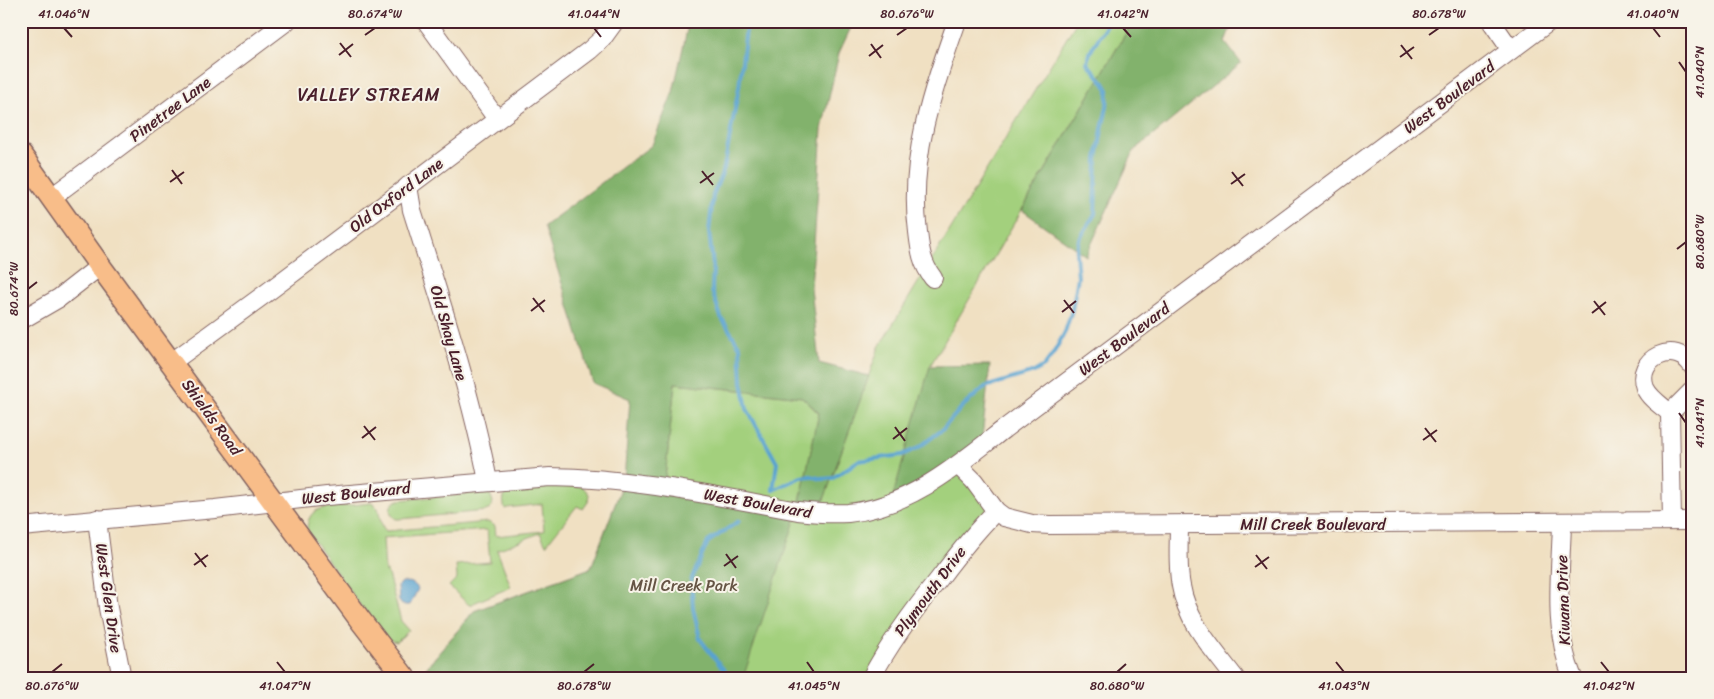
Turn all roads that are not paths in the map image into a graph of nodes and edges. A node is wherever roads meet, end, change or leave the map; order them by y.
1 (287, 21) edge
2 (426, 21) edge
3 (615, 21) edge
4 (957, 21) edge
5 (1491, 21) edge
6 (1550, 21) edge
7 (1512, 50) junction
8 (497, 119) junction
9 (21, 155) edge
10 (408, 186) junction
11 (52, 197) junction
12 (100, 266) junction
13 (933, 278) dead end
14 (21, 320) edge
15 (172, 362) junction
16 (1693, 367) edge
17 (1693, 390) edge
18 (1670, 413) junction
19 (958, 465) junction
20 (488, 481) junction
21 (274, 502) junction
22 (996, 511) junction
23 (97, 519) junction
24 (1672, 521) junction
25 (1693, 521) edge
26 (1562, 522) junction
27 (1179, 525) junction
28 (21, 526) edge
29 (122, 678) edge
30 (405, 678) edge
31 (871, 678) edge
32 (1235, 678) edge
33 (1573, 678) edge

1 - 11 street, Pinetree Lane
2 - 8 street
3 - 8 street, Old Oxford Lane
4 - 13 street
5 - 7 street
6 - 7 street, West Boulevard
7 - 19 street, West Boulevard
8 - 10 street, Old Oxford Lane
9 - 11 main road, Shields Road
10 - 15 street, Old Oxford Lane
10 - 20 street, Old Shay Lane
11 - 12 main road, Shields Road
12 - 14 street
12 - 15 main road, Shields Road
15 - 21 main road, Shields Road
16 - 18 street
17 - 18 street
18 - 24 street
19 - 20 street, West Boulevard
19 - 22 street
20 - 21 street, West Boulevard
21 - 23 street, West Boulevard
21 - 30 main road, Shields Road
22 - 27 street, Mill Creek Boulevard
22 - 31 street, Plymouth Drive
23 - 28 street, West Boulevard
23 - 29 street, West Glen Drive
24 - 25 street, Mill Creek Boulevard
24 - 26 street, Mill Creek Boulevard
26 - 27 street, Mill Creek Boulevard
26 - 33 street, Kiwana Drive
27 - 32 street

